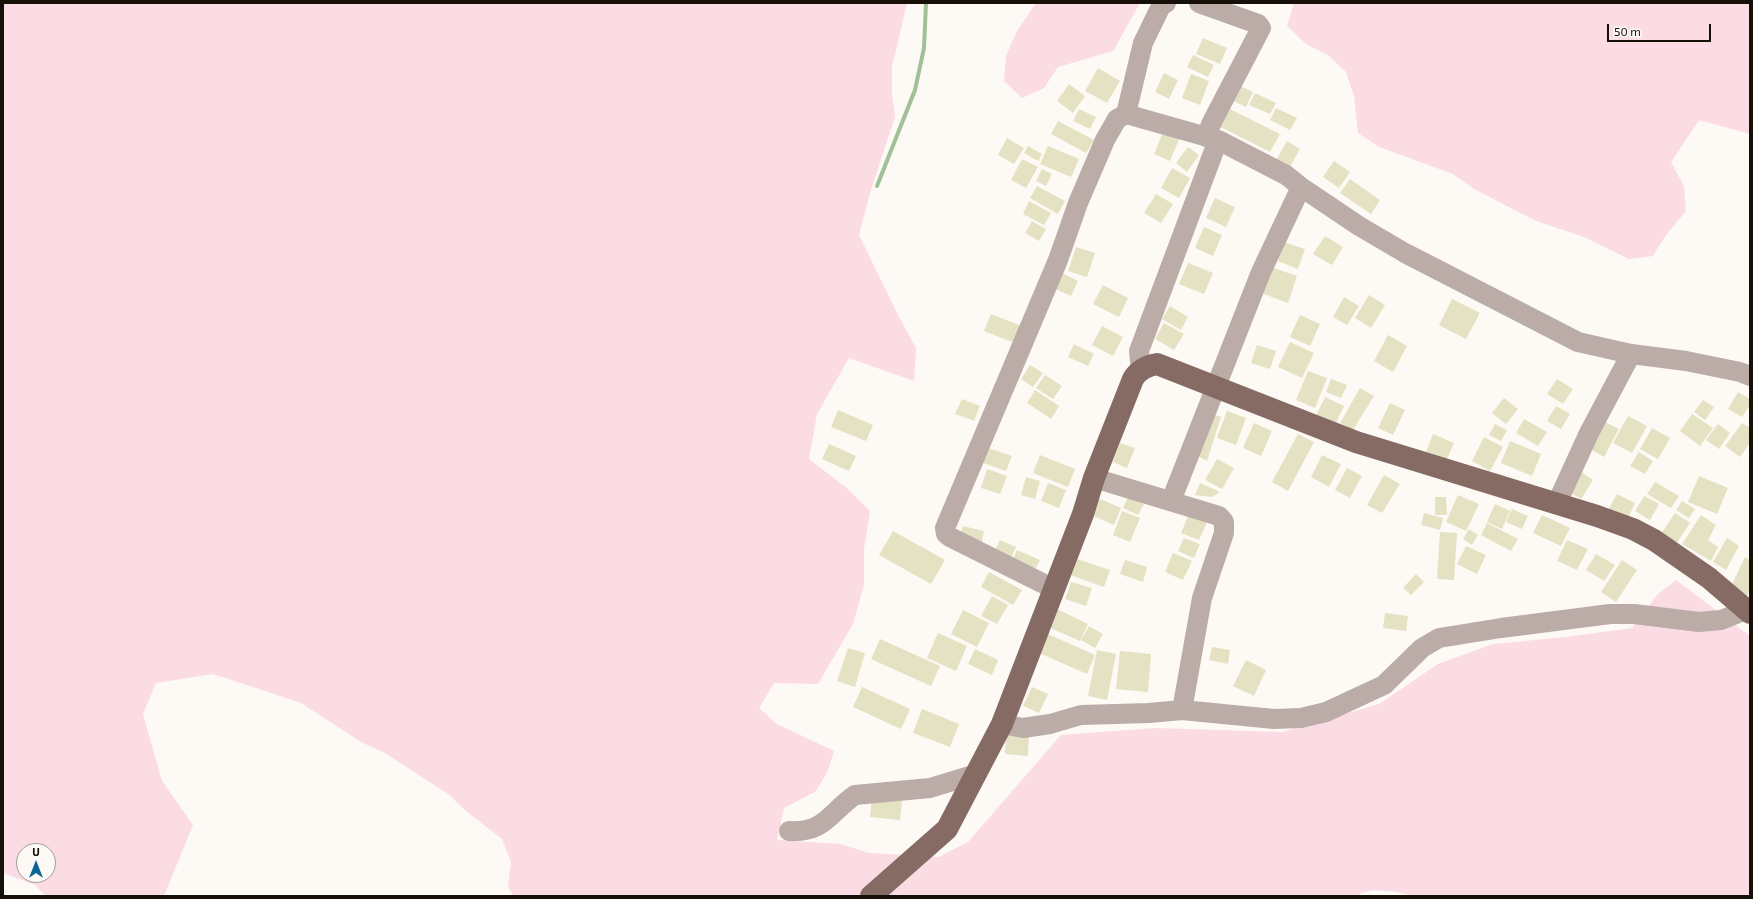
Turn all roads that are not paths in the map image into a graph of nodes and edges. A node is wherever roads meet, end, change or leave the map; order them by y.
1 (1166, 3) edge
2 (1199, 3) edge
3 (1126, 114) junction
4 (1212, 139) junction
5 (1301, 188) junction
6 (1632, 354) junction
7 (1143, 368) junction
8 (1750, 376) edge
9 (1216, 387) junction
10 (1094, 478) junction
11 (1171, 501) junction
12 (1557, 503) junction
13 (1054, 589) junction
14 (1748, 611) edge
15 (1182, 710) junction
16 (1002, 724) junction
17 (976, 774) junction
18 (789, 831) dead end
19 (871, 896) edge

1 - 3 street
2 - 4 street
3 - 4 street
3 - 13 street
4 - 5 street
4 - 7 street
5 - 6 street
5 - 9 street
6 - 8 street
6 - 12 street
7 - 9 main road
7 - 10 main road
9 - 11 street
9 - 12 main road
10 - 11 street
10 - 13 main road
11 - 15 street
12 - 14 main road
13 - 16 main road
14 - 15 street
15 - 16 street
16 - 17 main road
17 - 18 street
17 - 19 main road

